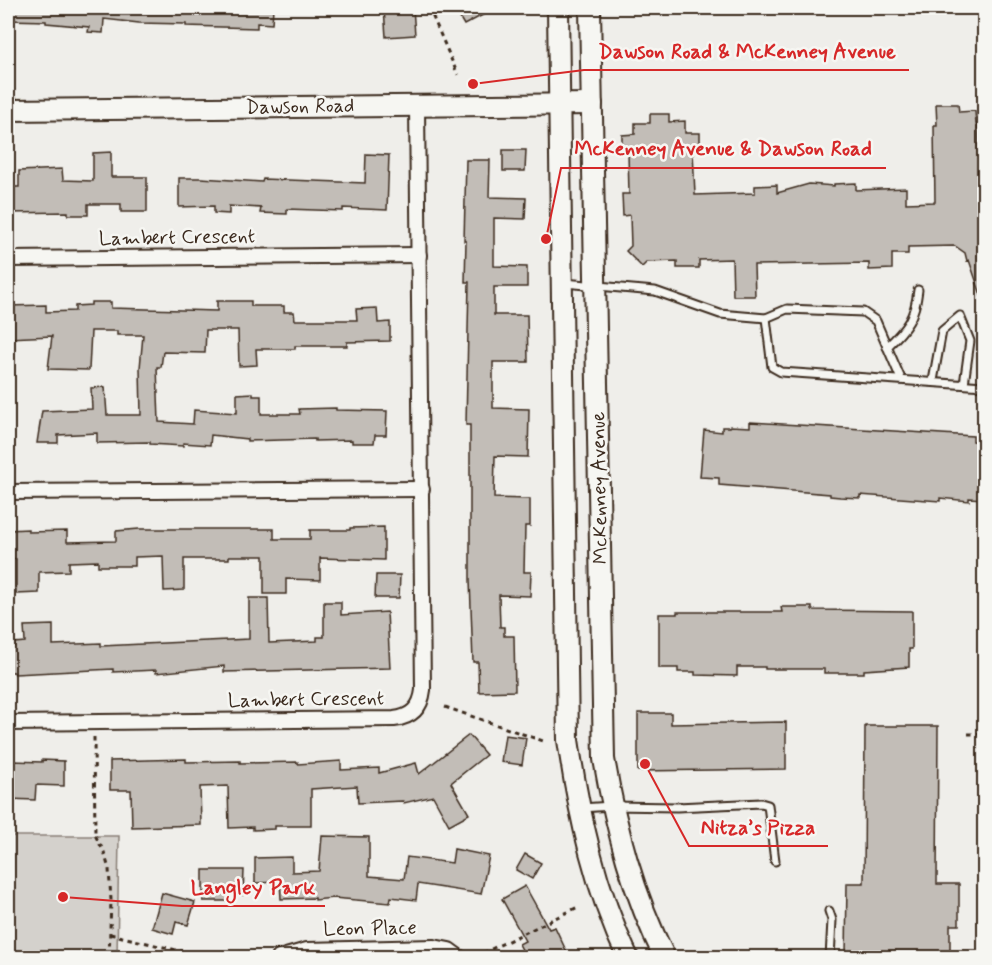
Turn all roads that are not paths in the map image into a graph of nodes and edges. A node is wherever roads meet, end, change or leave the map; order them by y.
1 (558, 8) edge
2 (590, 8) edge
3 (558, 104) junction
4 (592, 104) junction
5 (417, 106) junction
6 (8, 110) edge
7 (418, 255) junction
8 (8, 259) edge
9 (561, 283) junction
10 (596, 285) junction
11 (918, 290) dead end
12 (766, 318) junction
13 (887, 346) junction
14 (900, 379) junction
15 (933, 381) junction
16 (964, 384) junction
17 (984, 386) edge
18 (422, 489) junction
19 (8, 492) edge
20 (8, 723) edge
21 (612, 806) junction
22 (578, 809) junction
23 (775, 861) dead end
24 (829, 911) dead end
25 (279, 957) edge
26 (460, 957) edge
27 (628, 957) edge
28 (665, 957) edge
29 (830, 957) edge

1 - 3 main road, McKenney Avenue
2 - 4 main road, McKenney Avenue
3 - 4 main road, Dawson Road
3 - 5 main road, Dawson Road
3 - 9 main road, McKenney Avenue
4 - 10 main road, McKenney Avenue
5 - 6 main road, Dawson Road
5 - 7 street, Lambert Crescent
7 - 8 street, Lambert Crescent
7 - 18 street, Lambert Crescent
9 - 10 lane
9 - 22 main road, McKenney Avenue
10 - 12 lane
10 - 21 main road, McKenney Avenue
11 - 13 lane
12 - 13 lane
12 - 14 lane
13 - 14 lane
14 - 15 lane
15 - 16 lane
15 - 16 lane
16 - 17 lane
18 - 19 street
18 - 20 street, Lambert Crescent
21 - 22 lane
21 - 23 lane
21 - 28 main road, McKenney Avenue
22 - 27 main road, McKenney Avenue
24 - 29 lane
25 - 26 street, Leon Place

